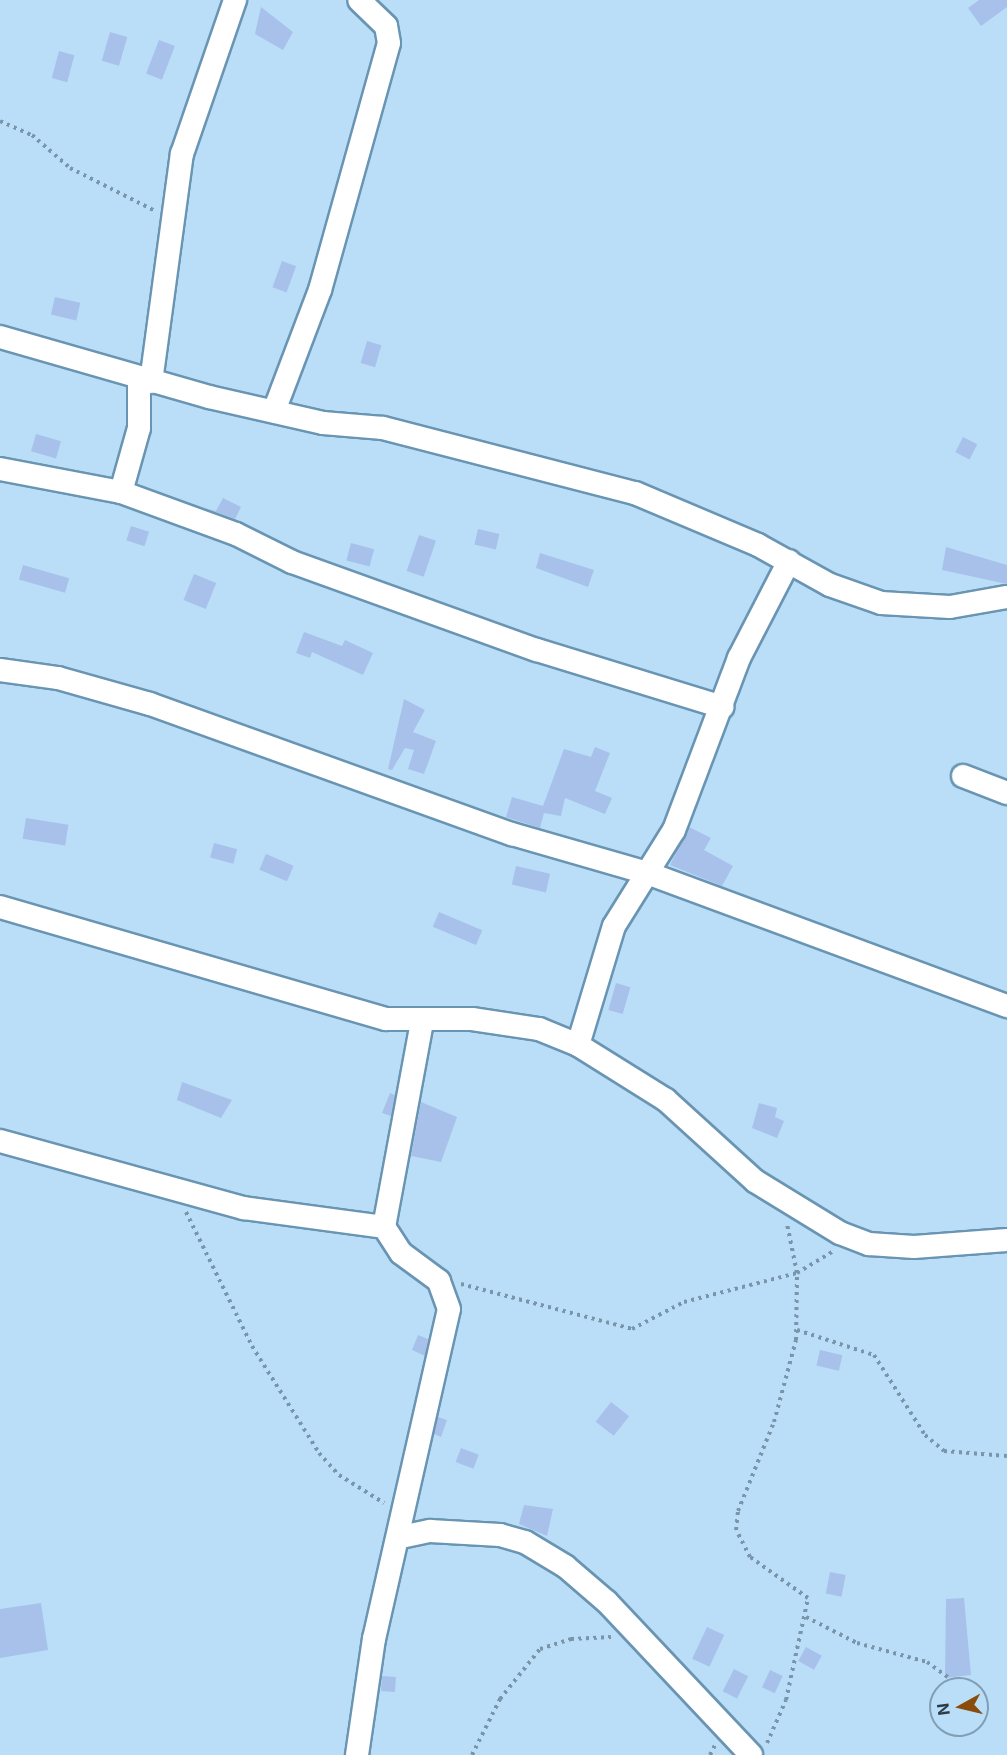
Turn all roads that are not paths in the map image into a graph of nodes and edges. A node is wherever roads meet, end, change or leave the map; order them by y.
1 (235, 0) edge
2 (359, 0) edge
3 (0, 337) edge
4 (145, 380) junction
5 (274, 411) junction
6 (0, 469) edge
7 (122, 492) junction
8 (789, 561) junction
9 (1007, 597) edge
10 (0, 670) edge
11 (722, 707) junction
12 (963, 776) dead end
13 (1007, 793) edge
14 (647, 873) junction
15 (0, 907) edge
16 (1007, 1006) edge
17 (422, 1021) junction
18 (578, 1045) junction
19 (0, 1142) edge
20 (384, 1227) junction
21 (1007, 1240) edge
22 (402, 1528) junction
23 (758, 1752) edge
24 (357, 1755) edge

1 - 4 street
2 - 5 street
3 - 4 street
4 - 5 street
4 - 7 street
5 - 8 street
6 - 7 street
7 - 11 street
8 - 9 street
8 - 11 street
10 - 14 street
11 - 14 street
12 - 13 street
14 - 16 street
14 - 18 street
15 - 17 street
17 - 18 street
17 - 20 street
18 - 21 street
19 - 20 street
20 - 22 street
22 - 23 street
22 - 24 street

